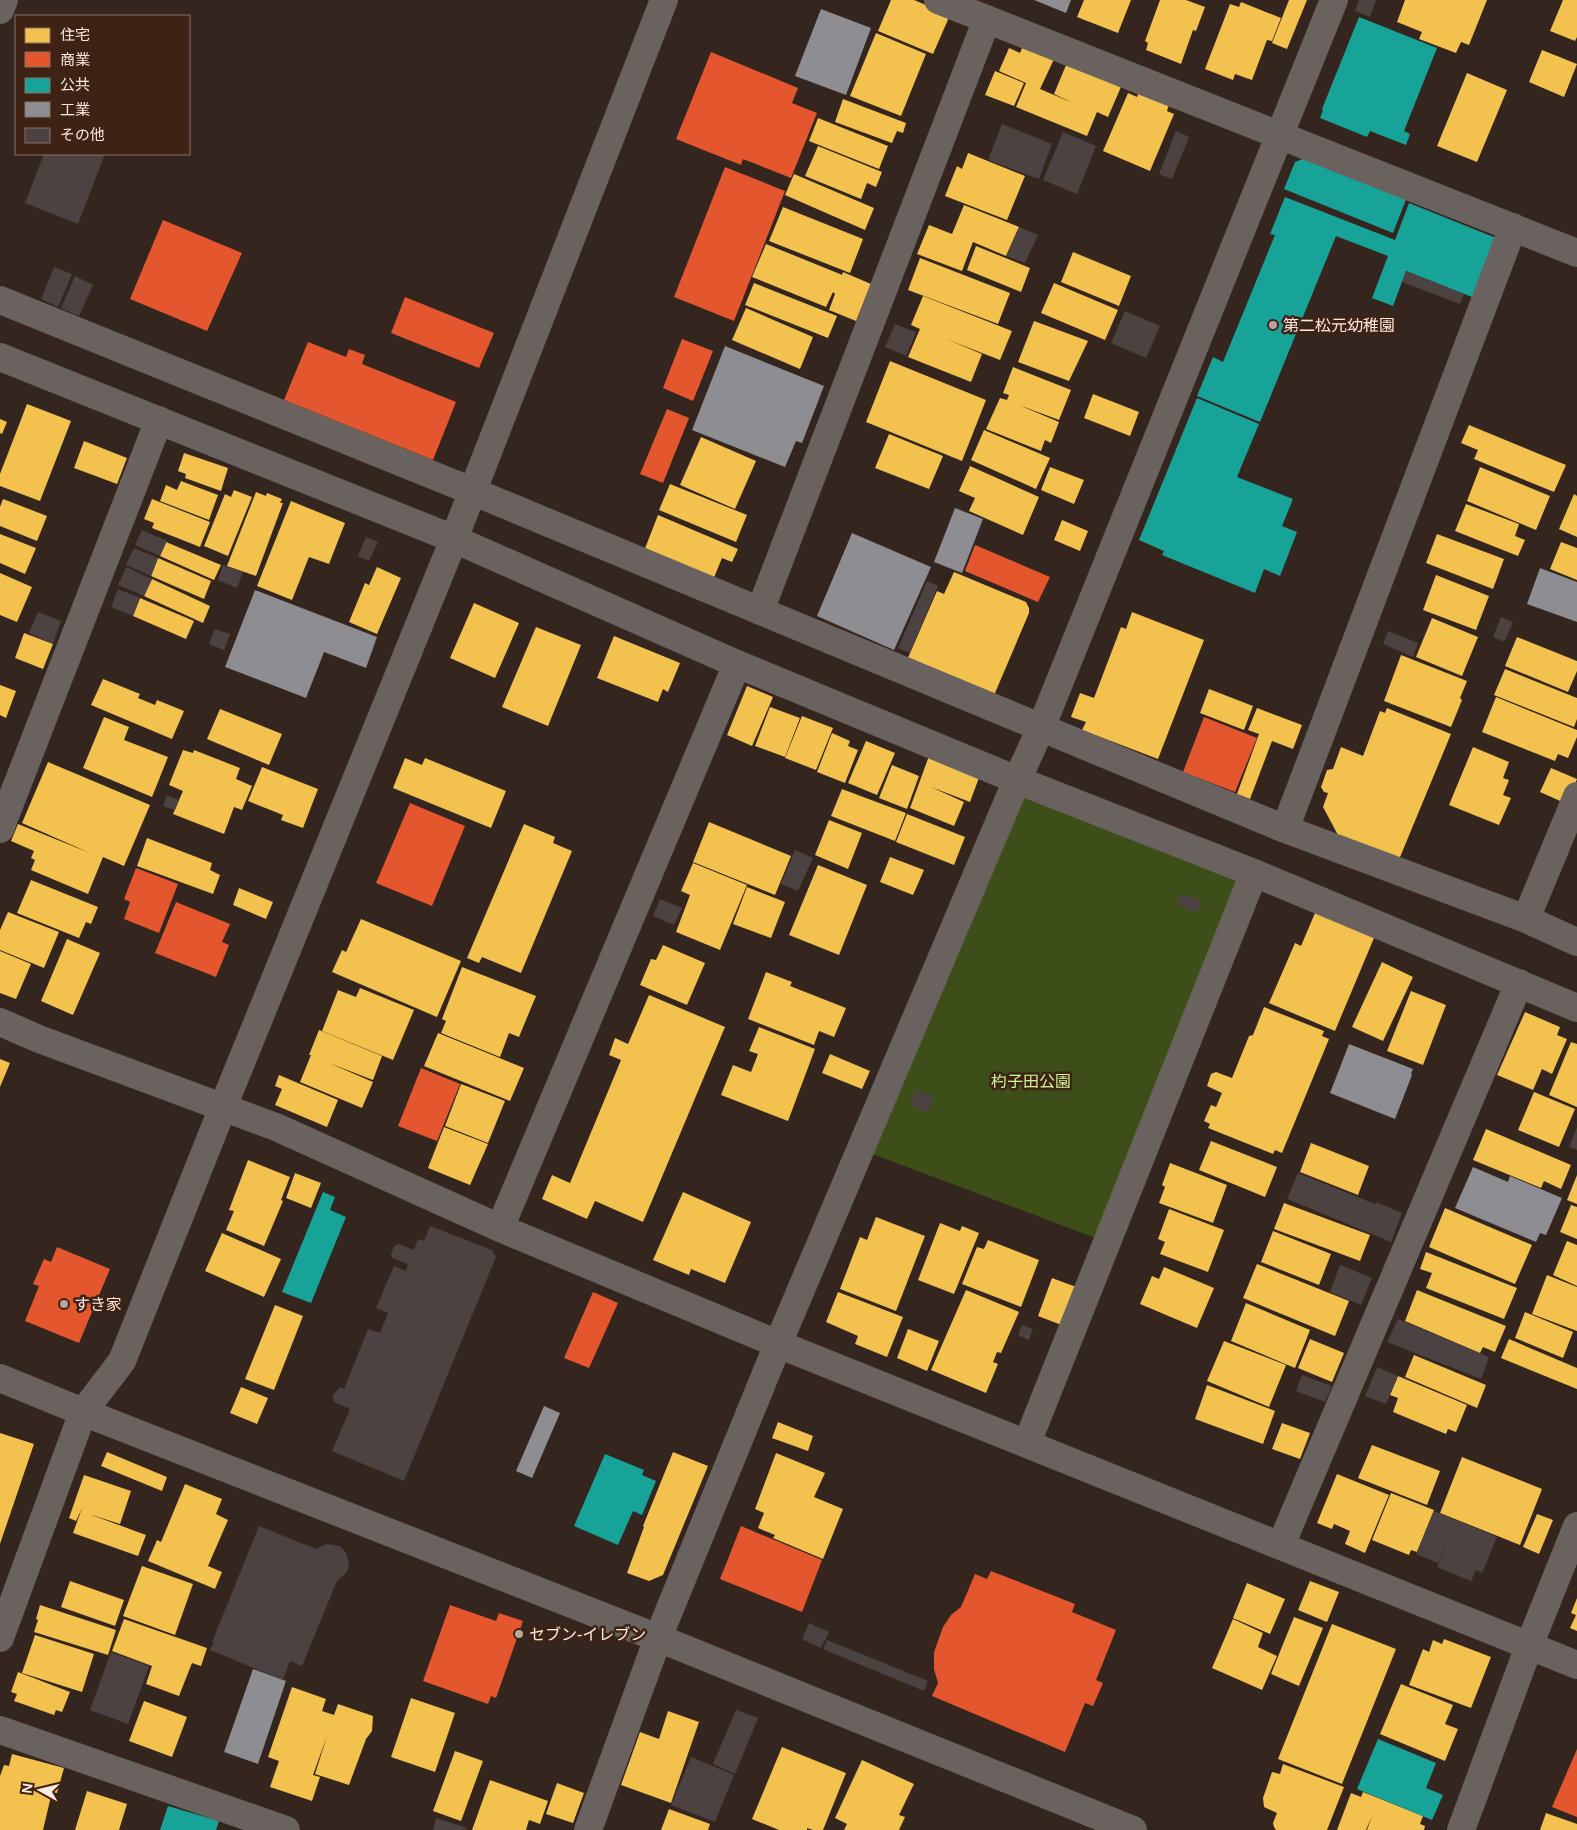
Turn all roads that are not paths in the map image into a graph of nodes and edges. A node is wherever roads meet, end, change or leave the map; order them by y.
1 (4, 0) edge
2 (664, 0) edge
3 (938, 0) edge
4 (1334, 0) edge
5 (0, 10) edge
6 (987, 19) junction
7 (1279, 135) junction
8 (1513, 227) junction
9 (1577, 253) edge
10 (0, 300) edge
11 (0, 357) edge
12 (159, 420) junction
13 (472, 491) junction
14 (454, 540) junction
15 (760, 611) junction
16 (737, 664) junction
17 (1041, 728) junction
18 (1017, 780) junction
19 (1577, 796) edge
20 (0, 829) edge
21 (1285, 829) junction
22 (1254, 874) junction
23 (1526, 919) junction
24 (1577, 942) edge
25 (1519, 983) junction
26 (1577, 1008) edge
27 (0, 1022) edge
28 (223, 1107) junction
29 (500, 1228) junction
30 (778, 1344) junction
31 (0, 1378) edge
32 (83, 1412) junction
33 (1027, 1444) junction
34 (1577, 1526) edge
35 (1282, 1545) junction
36 (0, 1638) edge
37 (658, 1638) junction
38 (1530, 1646) junction
39 (1577, 1665) edge
40 (0, 1730) edge
41 (286, 1830) edge
42 (588, 1830) edge
43 (1133, 1830) edge
44 (1461, 1830) edge

1 - 5 street
2 - 13 street
3 - 6 street
4 - 7 street
6 - 7 street
6 - 15 street
7 - 8 street
7 - 17 street
8 - 9 street
8 - 21 street
10 - 13 street
11 - 12 street
12 - 14 street
12 - 20 street
13 - 14 street
13 - 15 street
14 - 16 street
14 - 28 street
15 - 17 street
16 - 18 street
16 - 29 street
17 - 18 street
17 - 21 street
18 - 22 street
18 - 30 street
19 - 23 street
21 - 23 street
22 - 25 street
22 - 33 street
23 - 24 street
25 - 26 street
25 - 35 street
27 - 28 street
28 - 29 street
28 - 32 street
29 - 30 street
30 - 33 street
30 - 37 street
31 - 32 street
32 - 36 street
32 - 37 street
33 - 35 street
34 - 38 street
35 - 38 street
37 - 42 street
37 - 43 street
38 - 39 street
38 - 44 street
40 - 41 street

